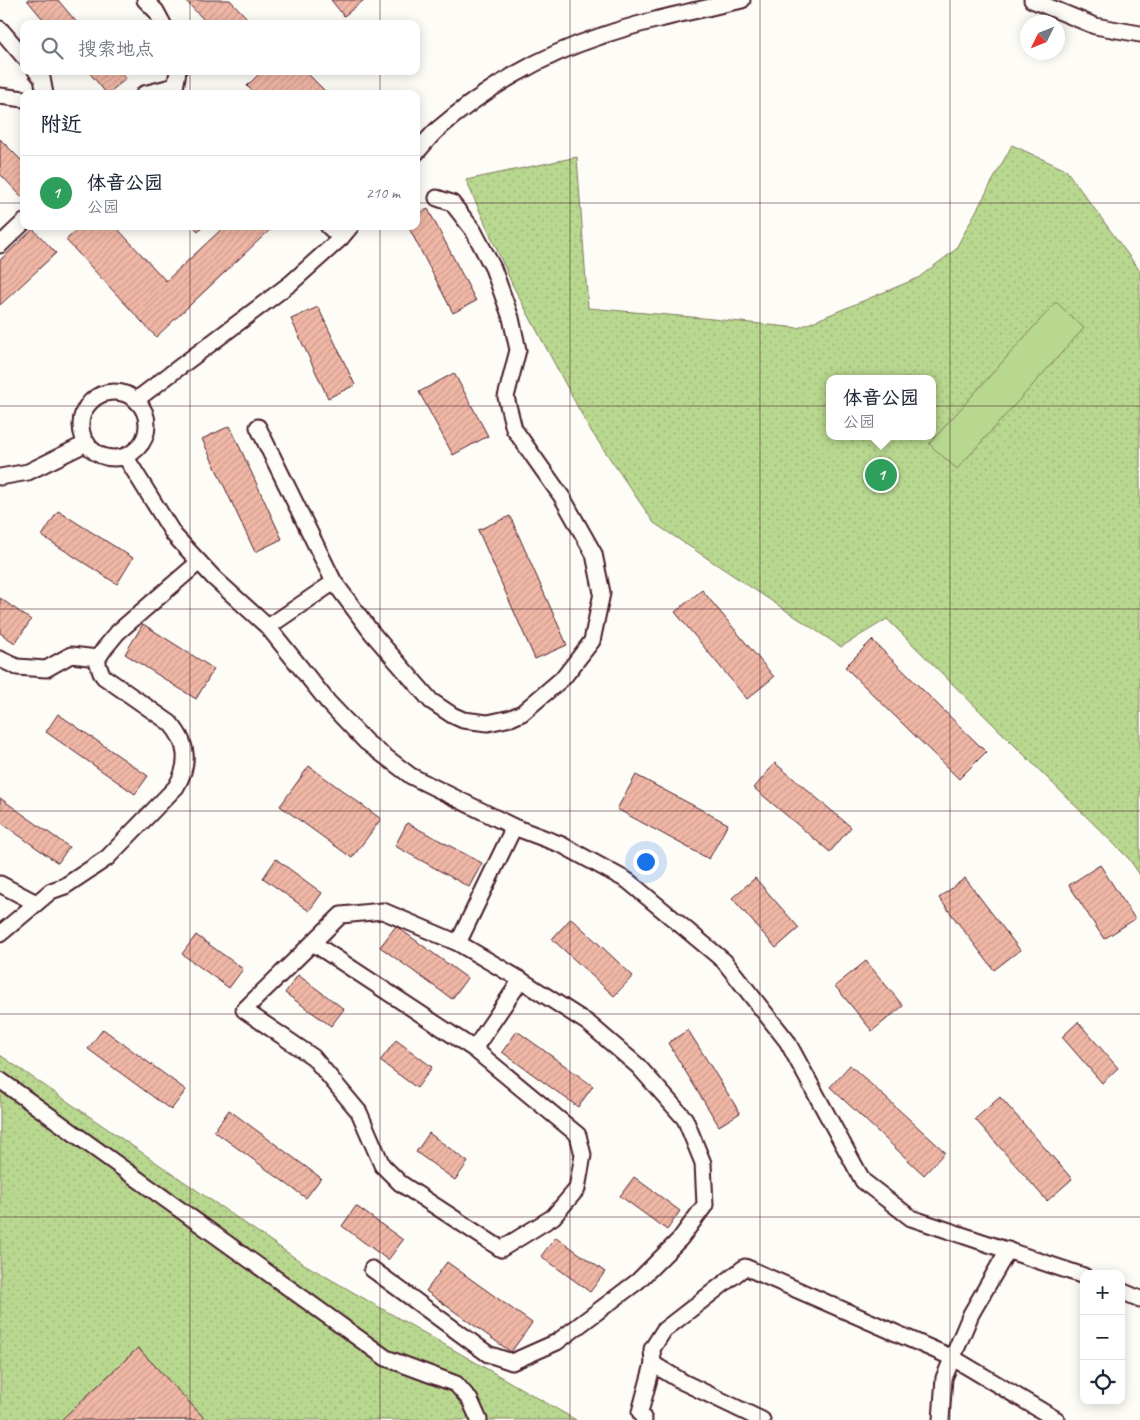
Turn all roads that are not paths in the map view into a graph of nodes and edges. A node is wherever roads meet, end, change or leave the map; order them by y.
1 (145, 0) edge
2 (742, 0) edge
3 (1032, 0) edge
4 (161, 20) edge
5 (0, 29) edge
6 (1140, 34) edge
7 (20, 52) edge
8 (39, 75) edge
9 (176, 84) edge
10 (44, 90) edge
11 (157, 90) edge
12 (0, 96) edge
13 (20, 98) edge
14 (420, 149) edge
15 (437, 198) dead end
16 (20, 226) edge
17 (332, 230) edge
18 (348, 230) edge
19 (341, 238) junction
20 (0, 245) edge
21 (136, 400) junction
22 (258, 428) dead end
23 (87, 443) junction
24 (125, 456) junction
25 (0, 477) edge
26 (199, 562) junction
27 (334, 582) junction
28 (268, 627) junction
29 (98, 658) junction
30 (0, 659) edge
31 (514, 827) junction
32 (0, 884) edge
33 (36, 903) junction
34 (0, 934) edge
35 (313, 943) junction
36 (458, 943) junction
37 (522, 980) junction
38 (474, 1049) junction
39 (0, 1080) edge
40 (1008, 1250) junction
41 (372, 1269) dead end
42 (1080, 1275) edge
43 (1125, 1293) edge
44 (1140, 1299) edge
45 (953, 1358) junction
46 (653, 1364) junction
47 (479, 1420) edge
48 (644, 1420) edge
49 (762, 1420) edge
50 (941, 1420) edge
51 (1057, 1420) edge

1 - 4 street
2 - 14 street
3 - 6 street
5 - 7 street
8 - 10 street
9 - 11 street
12 - 13 street
15 - 27 street
16 - 20 street
17 - 19 street
18 - 19 street
19 - 21 street
21 - 23 street
21 - 24 street
22 - 27 street
23 - 24 street
23 - 25 street
24 - 26 street
26 - 28 street
26 - 29 street
27 - 28 street
28 - 31 street
29 - 30 street
29 - 33 street
31 - 36 street
31 - 40 street
32 - 33 street
33 - 34 street
35 - 36 street
35 - 38 street
35 - 38 street
36 - 37 street
37 - 38 street
37 - 41 street
39 - 47 street
40 - 42 street
40 - 45 street
43 - 44 street
45 - 46 street
45 - 50 street
45 - 51 street
46 - 48 street
46 - 49 street

